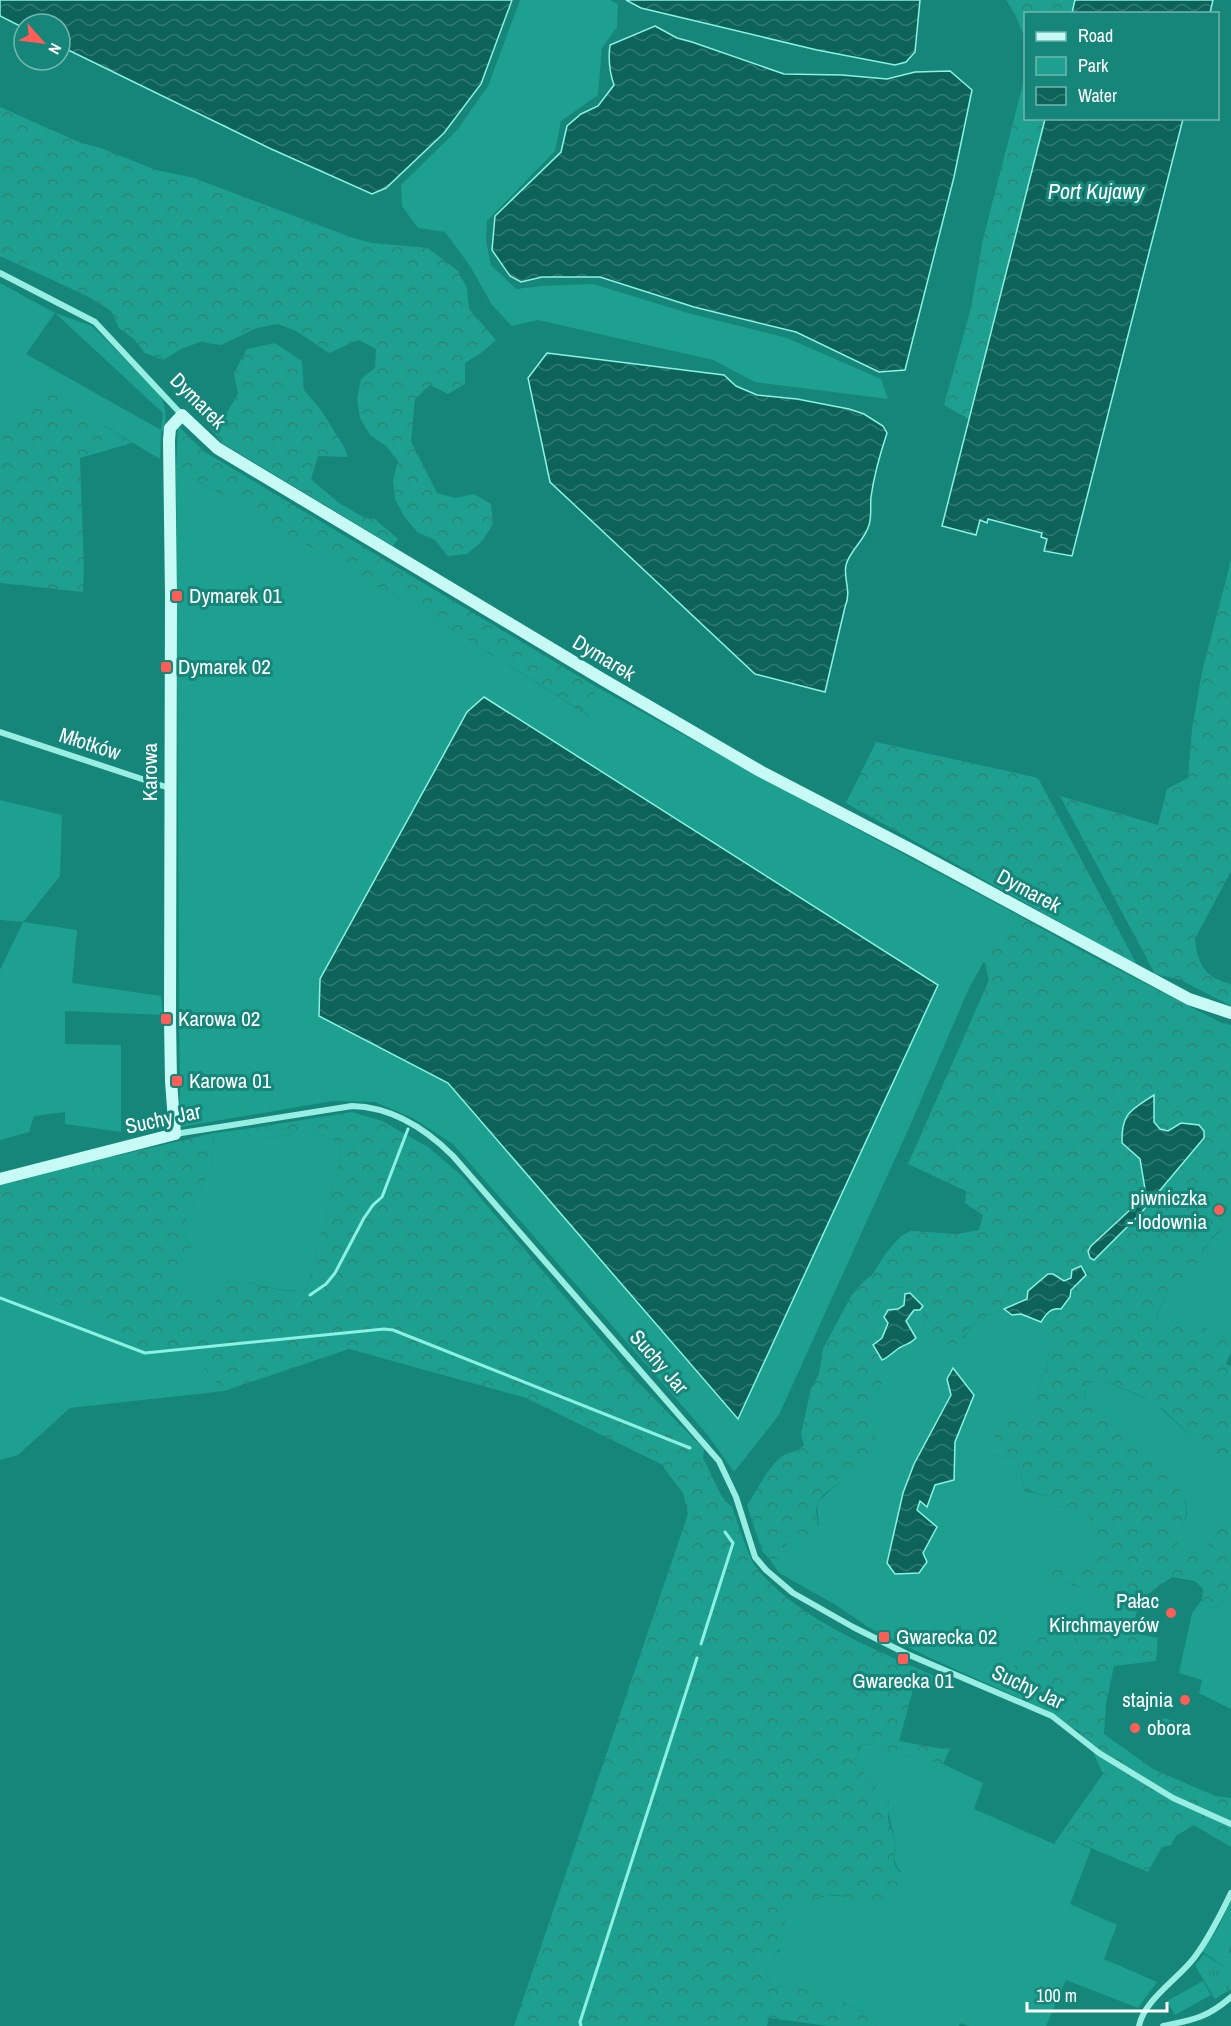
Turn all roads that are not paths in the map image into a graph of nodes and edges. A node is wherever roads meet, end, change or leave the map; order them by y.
1 (0, 273) edge
2 (182, 415) junction
3 (0, 732) edge
4 (169, 788) junction
5 (1231, 1013) edge
6 (175, 1134) junction
7 (0, 1179) edge
8 (1231, 1824) edge
9 (1231, 1893) edge
10 (1231, 1996) edge
11 (1139, 2026) edge
12 (1163, 2026) edge

1 - 2 street, Dymarek
2 - 4 street, Karowa
2 - 5 street, Dymarek
3 - 4 street, Młotków
4 - 6 street, Karowa
6 - 7 street, Suchy Jar
6 - 8 street, Suchy Jar
9 - 11 street
10 - 12 street

